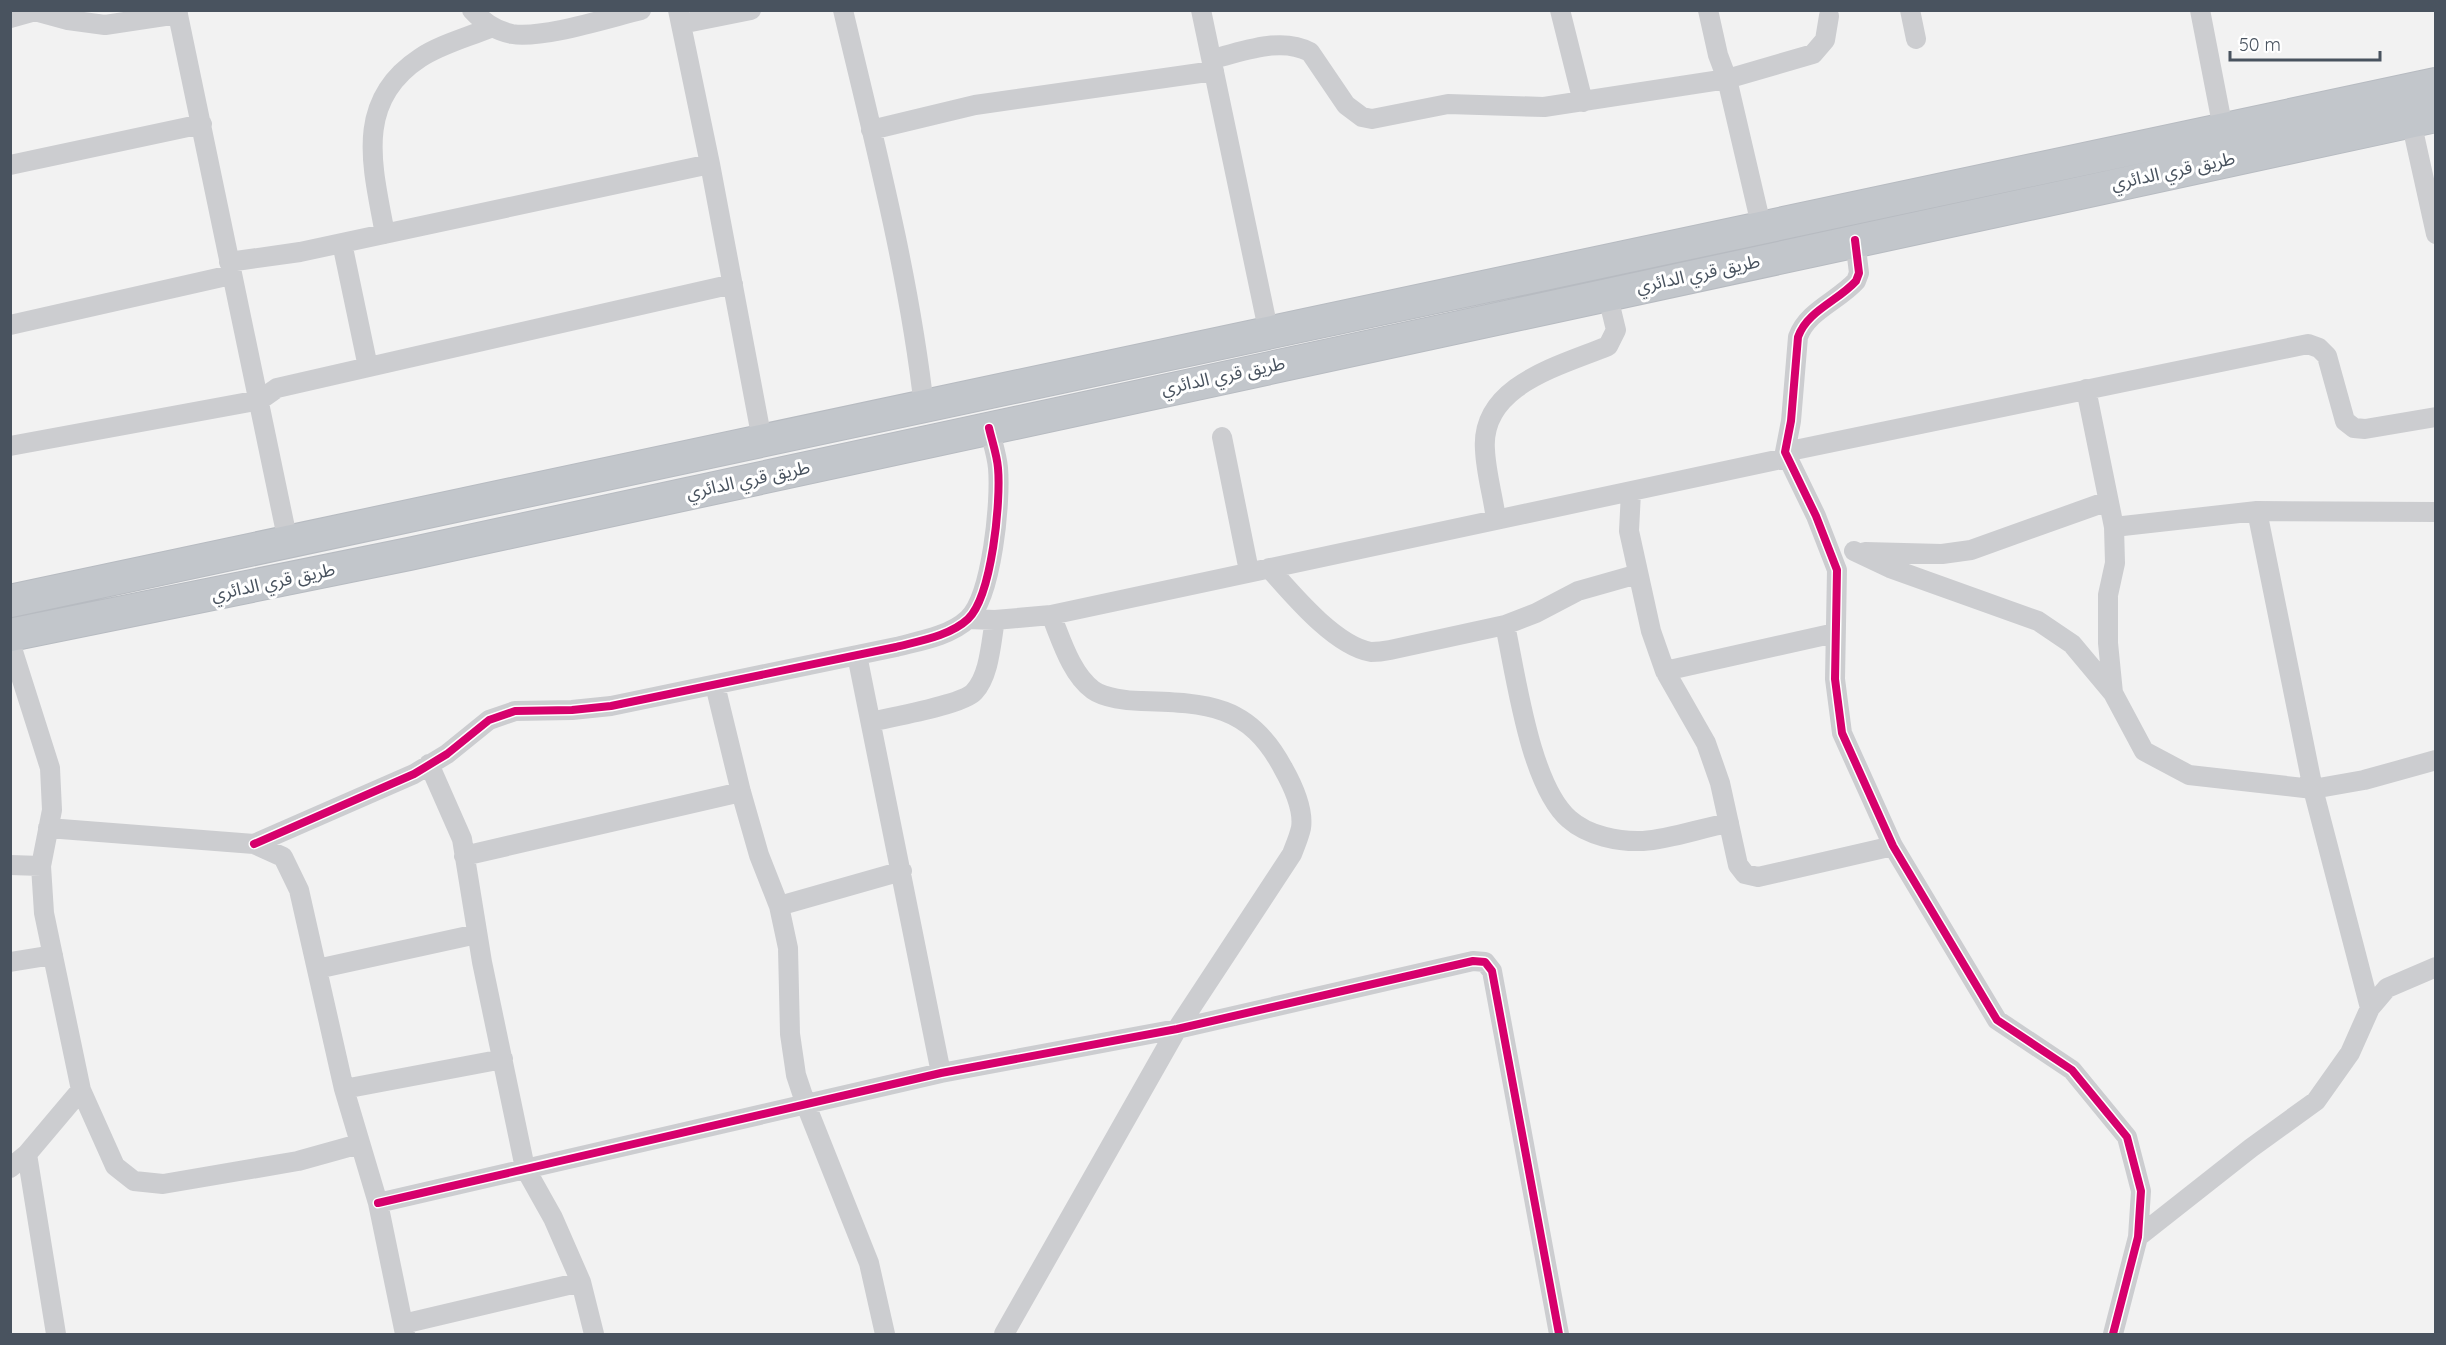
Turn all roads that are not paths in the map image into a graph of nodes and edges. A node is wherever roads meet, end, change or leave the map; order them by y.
1 (472, 10) edge
2 (641, 10) edge
3 (751, 10) edge
4 (843, 10) edge
5 (1201, 10) edge
6 (1560, 10) edge
7 (1708, 10) edge
8 (1910, 10) edge
9 (2200, 10) edge
10 (35, 11) edge
11 (178, 12) edge
12 (1829, 16) dead end
13 (679, 17) edge
14 (10, 18) edge
15 (492, 27) junction
16 (1916, 39) dead end
17 (1213, 65) junction
18 (1727, 79) junction
19 (2436, 84) edge
20 (1583, 102) junction
21 (2424, 118) edge
22 (202, 124) junction
23 (871, 130) junction
24 (2226, 144) junction
25 (710, 164) junction
26 (10, 165) edge
27 (2432, 205) edge
28 (1762, 229) junction
29 (385, 234) junction
30 (2436, 234) edge
31 (1855, 240) junction
32 (342, 243) junction
33 (230, 269) junction
34 (733, 284) junction
35 (1607, 293) junction
36 (10, 325) edge
37 (1269, 334) junction
38 (368, 367) junction
39 (2086, 389) junction
40 (260, 400) junction
41 (924, 407) junction
42 (2436, 417) edge
43 (989, 428) junction
44 (1222, 437) dead end
45 (762, 440) junction
46 (10, 446) edge
47 (1785, 455) junction
48 (1631, 492) junction
49 (2108, 501) junction
50 (2257, 511) junction
51 (2436, 512) edge
52 (401, 518) junction
53 (1496, 519) junction
54 (2114, 527) junction
55 (288, 542) junction
56 (1830, 548) junction
57 (1854, 551) junction
58 (409, 554) junction
59 (1269, 568) junction
60 (1249, 571) junction
61 (1638, 574) junction
62 (10, 601) edge
63 (1051, 615) junction
64 (968, 619) junction
65 (995, 620) junction
66 (1505, 625) junction
67 (1835, 633) junction
68 (10, 635) edge
69 (10, 642) edge
70 (857, 655) junction
71 (1665, 671) junction
72 (715, 685) junction
73 (2113, 693) junction
74 (871, 722) junction
75 (2436, 760) edge
76 (429, 764) junction
77 (2313, 789) junction
78 (741, 792) junction
79 (1729, 823) junction
80 (48, 828) junction
81 (254, 844) junction
82 (1893, 846) junction
83 (464, 856) junction
84 (10, 865) edge
85 (41, 866) junction
86 (902, 871) junction
87 (779, 906) junction
88 (477, 934) junction
89 (53, 955) junction
90 (10, 962) edge
91 (2436, 967) edge
92 (317, 969) junction
93 (2370, 1008) junction
94 (1177, 1029) junction
95 (503, 1059) junction
96 (941, 1073) junction
97 (344, 1089) junction
98 (81, 1090) junction
99 (806, 1105) junction
100 (359, 1144) junction
101 (27, 1154) junction
102 (10, 1168) edge
103 (525, 1168) junction
104 (378, 1203) junction
105 (2138, 1237) junction
106 (581, 1282) junction
107 (404, 1329) edge
108 (56, 1335) edge
109 (594, 1335) edge
110 (885, 1335) edge
111 (1004, 1335) edge
112 (1558, 1335) edge
113 (2113, 1335) edge

1 - 15 street
2 - 15 street
3 - 13 street
4 - 23 street
5 - 17 street
6 - 20 street
7 - 18 street
8 - 16 street
9 - 24 street
10 - 11 street
10 - 14 street
11 - 22 street
12 - 18 street
13 - 25 street
15 - 29 street
17 - 20 street
17 - 23 street
17 - 37 street
18 - 20 street
18 - 28 street
19 - 24 highway, طريق قري الدائري
21 - 24 highway, طريق قري الدائري
21 - 27 street
22 - 26 street
22 - 33 street
23 - 41 street
24 - 28 highway, طريق قري الدائري
24 - 31 highway, طريق قري الدائري
25 - 29 street
25 - 34 street
27 - 30 street
28 - 37 highway, طريق قري الدائري
29 - 32 street
31 - 35 highway, طريق قري الدائري
31 - 47 street
32 - 33 street
32 - 38 street
33 - 36 street
33 - 40 street
34 - 38 street
34 - 45 street
35 - 43 highway, طريق قري الدائري
35 - 53 street
37 - 41 highway, طريق قري الدائري
38 - 40 street
39 - 42 street
39 - 47 street
39 - 49 street
40 - 46 street
40 - 55 street
41 - 45 highway, طريق قري الدائري
43 - 58 highway, طريق قري الدائري
43 - 64 street
44 - 60 street
45 - 52 highway, طريق قري الدائري
47 - 48 street
47 - 56 street
48 - 53 street
48 - 61 street
49 - 54 street
49 - 57 street
50 - 51 street
50 - 54 street
50 - 77 street
52 - 55 highway, طريق قري الدائري
52 - 58 highway
53 - 59 street
54 - 73 street
55 - 62 highway, طريق قري الدائري
56 - 57 street
56 - 67 street
57 - 73 street
58 - 68 highway, طريق قري الدائري
59 - 60 street
59 - 66 street
60 - 63 street
61 - 66 street
61 - 71 street
63 - 65 street
63 - 94 street
64 - 65 street
64 - 70 street
65 - 74 street
66 - 79 street
67 - 71 street
67 - 82 street
69 - 80 street
70 - 72 street
70 - 74 street
71 - 79 street
72 - 76 street
72 - 78 street
73 - 77 street
74 - 86 street
75 - 77 street
76 - 81 street
76 - 83 street
77 - 93 street
78 - 83 street
78 - 87 street
79 - 82 street
80 - 81 street
80 - 85 street
81 - 92 street
82 - 105 street
83 - 88 street
84 - 85 street
85 - 89 street
86 - 87 street
86 - 96 street
87 - 99 street
88 - 92 street
88 - 95 street
89 - 90 street
89 - 98 street
91 - 93 street
92 - 97 street
93 - 105 street
94 - 96 street
94 - 111 street
94 - 112 street
95 - 97 street
95 - 103 street
96 - 99 street
97 - 100 street
98 - 100 street
98 - 101 street
99 - 103 street
99 - 110 street
100 - 104 street
101 - 102 street
101 - 108 street
103 - 104 street
103 - 106 street
104 - 107 street
105 - 113 street
106 - 107 street
106 - 109 street

